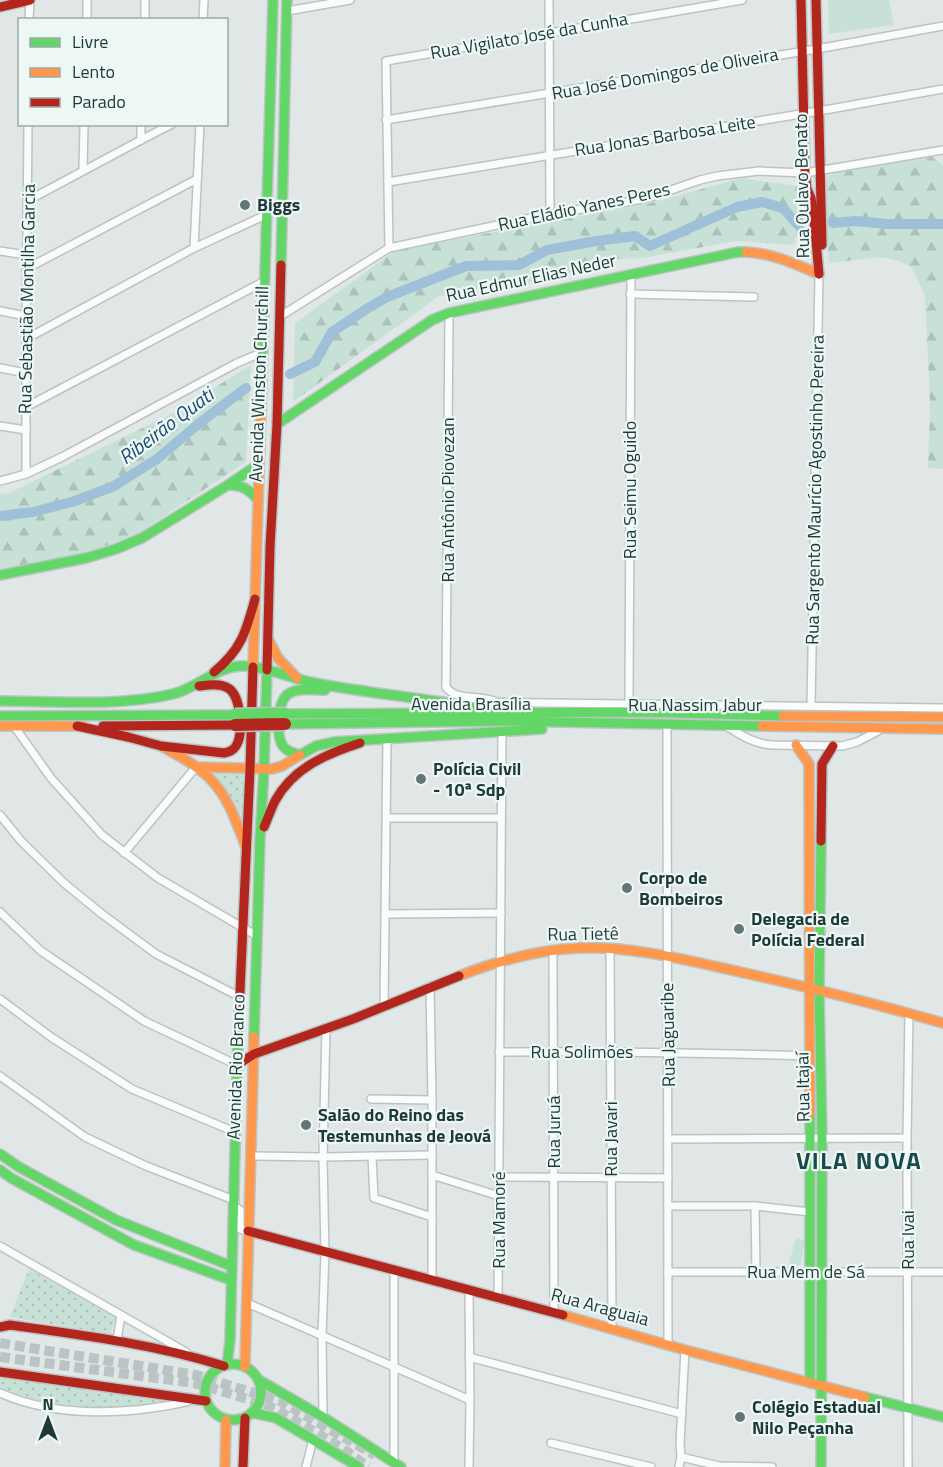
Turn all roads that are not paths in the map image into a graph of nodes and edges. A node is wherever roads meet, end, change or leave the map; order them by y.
1 (30, 0) edge
2 (87, 0) edge
3 (145, 0) edge
4 (204, 0) edge
5 (274, 0) edge
6 (350, 0) edge
7 (549, 0) edge
8 (742, 0) edge
9 (801, 0) edge
10 (816, 0) edge
11 (287, 6) edge
12 (0, 7) edge
13 (29, 18) edge
14 (87, 18) edge
15 (145, 18) edge
16 (203, 18) edge
17 (943, 26) edge
18 (550, 33) junction
19 (817, 49) junction
20 (801, 51) junction
21 (943, 88) edge
22 (549, 94) junction
23 (819, 111) junction
24 (803, 113) junction
25 (386, 120) junction
26 (28, 126) edge
27 (84, 126) edge
28 (141, 126) edge
29 (168, 126) edge
30 (200, 126) edge
31 (141, 140) junction
32 (943, 150) edge
33 (934, 152) junction
34 (550, 155) junction
35 (943, 156) edge
36 (83, 170) junction
37 (820, 170) junction
38 (805, 173) junction
39 (197, 179) junction
40 (388, 182) junction
41 (27, 201) junction
42 (268, 214) junction
43 (550, 214) junction
44 (281, 226) junction
45 (816, 247) junction
46 (194, 248) junction
47 (388, 248) junction
48 (0, 251) edge
49 (26, 255) junction
50 (800, 266) junction
51 (26, 269) junction
52 (819, 274) junction
53 (631, 275) junction
54 (266, 281) junction
55 (630, 294) junction
56 (754, 297) dead end
57 (0, 311) edge
58 (449, 313) junction
59 (26, 316) junction
60 (279, 317) junction
61 (26, 339) junction
62 (263, 352) junction
63 (0, 368) edge
64 (26, 373) junction
65 (26, 407) junction
66 (277, 424) junction
67 (0, 426) edge
68 (26, 430) junction
69 (259, 464) junction
70 (26, 474) junction
71 (0, 481) edge
72 (228, 485) junction
73 (258, 500) junction
74 (0, 575) edge
75 (255, 599) junction
76 (268, 639) junction
77 (253, 668) junction
78 (267, 670) junction
79 (298, 679) junction
80 (204, 681) junction
81 (192, 687) junction
82 (446, 687) junction
83 (360, 689) junction
84 (0, 701) edge
85 (440, 701) junction
86 (629, 704) junction
87 (811, 706) junction
88 (500, 707) junction
89 (943, 708) edge
90 (0, 709) edge
91 (0, 716) edge
92 (31, 716) junction
93 (778, 716) junction
94 (285, 719) junction
95 (235, 720) junction
96 (615, 724) junction
97 (668, 725) junction
98 (0, 726) edge
99 (14, 726) junction
100 (77, 726) junction
101 (726, 726) junction
102 (943, 726) edge
103 (882, 729) junction
104 (502, 732) junction
105 (385, 738) junction
106 (796, 745) junction
107 (161, 746) junction
108 (833, 746) junction
109 (300, 755) junction
110 (815, 764) junction
111 (196, 767) junction
112 (250, 769) junction
113 (264, 769) junction
114 (0, 815) edge
115 (387, 818) junction
116 (500, 818) junction
117 (260, 839) junction
118 (247, 850) junction
119 (124, 853) junction
120 (0, 912) edge
121 (501, 913) junction
122 (386, 914) junction
123 (243, 929) junction
124 (257, 936) junction
125 (610, 948) junction
126 (553, 950) junction
127 (667, 955) junction
128 (501, 961) junction
129 (430, 987) junction
130 (814, 988) junction
131 (240, 997) junction
132 (0, 999) edge
133 (384, 1007) junction
134 (909, 1013) junction
135 (943, 1023) edge
136 (326, 1028) junction
137 (499, 1052) junction
138 (554, 1052) junction
139 (668, 1052) junction
140 (611, 1053) junction
141 (254, 1054) junction
142 (809, 1056) junction
143 (237, 1065) junction
144 (0, 1076) edge
145 (371, 1099) dead end
146 (432, 1100) junction
147 (235, 1132) junction
148 (816, 1138) junction
149 (907, 1138) junction
150 (669, 1139) junction
151 (0, 1154) edge
152 (432, 1155) junction
153 (251, 1156) junction
154 (372, 1156) junction
155 (323, 1157) junction
156 (19, 1167) junction
157 (0, 1170) edge
158 (432, 1175) junction
159 (499, 1177) junction
160 (554, 1177) junction
161 (11, 1178) junction
162 (612, 1178) junction
163 (668, 1178) junction
164 (500, 1196) junction
165 (234, 1203) junction
166 (668, 1206) junction
167 (755, 1206) junction
168 (810, 1212) junction
169 (432, 1217) junction
170 (116, 1220) junction
171 (248, 1231) junction
172 (109, 1232) junction
173 (0, 1246) edge
174 (325, 1252) junction
175 (231, 1266) junction
176 (394, 1271) junction
177 (668, 1272) junction
178 (756, 1272) junction
179 (816, 1272) junction
180 (908, 1272) junction
181 (943, 1272) edge
182 (231, 1280) junction
183 (432, 1280) junction
184 (469, 1291) junction
185 (498, 1299) junction
186 (247, 1303) junction
187 (554, 1313) junction
188 (121, 1314) junction
189 (3, 1324) edge
190 (612, 1329) junction
191 (322, 1336) junction
192 (117, 1340) junction
193 (668, 1345) junction
194 (685, 1350) junction
195 (193, 1356) junction
196 (469, 1357) junction
197 (226, 1365) junction
198 (245, 1367) junction
199 (394, 1367) junction
200 (0, 1372) edge
201 (259, 1380) junction
202 (816, 1384) junction
203 (0, 1393) edge
204 (192, 1400) junction
205 (470, 1400) junction
206 (206, 1401) junction
207 (908, 1408) junction
208 (682, 1414) junction
209 (249, 1416) junction
210 (323, 1417) junction
211 (943, 1417) edge
212 (226, 1420) junction
213 (312, 1439) junction
214 (551, 1443) dead end
215 (681, 1457) junction
216 (398, 1464) edge
217 (225, 1467) edge
218 (243, 1467) edge
219 (306, 1467) edge
220 (359, 1467) edge
221 (469, 1467) edge
222 (651, 1467) edge
223 (679, 1467) edge
224 (772, 1467) edge
225 (821, 1467) edge
226 (908, 1467) edge

1 - 12 main road
1 - 13 street
2 - 14 street
3 - 15 street
4 - 16 street
5 - 11 main road
5 - 42 main road, Avenida Winston Churchill
6 - 11 street
7 - 18 street
8 - 18 street, Rua Vigilato José da Cunha
9 - 20 main road, Rua Oulavo Benato
10 - 19 main road, Rua Oulavo Benato
11 - 44 main road, Avenida Winston Churchill
17 - 19 street, Rua José Domingos de Oliveira
18 - 22 street
18 - 25 street, Rua Vigilato José da Cunha
19 - 20 street, Rua José Domingos de Oliveira
19 - 23 main road, Rua Oulavo Benato
20 - 22 street, Rua José Domingos de Oliveira
20 - 24 main road, Rua Oulavo Benato
21 - 23 street, Rua Jonas Barbosa Leite
22 - 25 street, Rua José Domingos de Oliveira
22 - 34 street
23 - 24 street, Rua Jonas Barbosa Leite
23 - 37 main road, Rua Oulavo Benato
24 - 34 street, Rua Jonas Barbosa Leite
24 - 38 main road, Rua Oulavo Benato
25 - 40 street
26 - 41 street, Rua Sebastião Montilha Garcia
27 - 36 street
28 - 31 street
29 - 31 street
30 - 39 street
31 - 36 street
32 - 33 street, Rua Eládio Yanes Peres
33 - 35 street
33 - 37 street, Rua Eládio Yanes Peres
34 - 40 street, Rua Jonas Barbosa Leite
34 - 43 street
36 - 41 street
37 - 38 street, Rua Eládio Yanes Peres
37 - 52 main road, Rua Oulavo Benato
38 - 43 street, Rua Eládio Yanes Peres
38 - 45 main road, Rua Oulavo Benato
39 - 46 street
39 - 51 street
40 - 47 street
41 - 49 street, Rua Sebastião Montilha Garcia
42 - 44 main road
42 - 46 street
42 - 54 main road, Avenida Winston Churchill
43 - 47 street, Rua Eládio Yanes Peres
44 - 60 main road, Avenida Winston Churchill
45 - 50 main road
45 - 52 main road, Rua Oulavo Benato
46 - 61 street
47 - 60 street, Rua Eládio Yanes Peres
48 - 49 street
49 - 51 street, Rua Sebastião Montilha Garcia
50 - 52 main road, Rua Edmur Elias Neder
50 - 53 main road, Rua Edmur Elias Neder
51 - 59 street, Rua Sebastião Montilha Garcia
52 - 87 street, Rua Sargento Maurício Agostinho Pereira
53 - 55 street, Rua Seimu Oguido
53 - 58 main road, Rua Edmur Elias Neder
54 - 62 main road, Avenida Winston Churchill
54 - 65 street
55 - 56 street
55 - 86 street, Rua Seimu Oguido
57 - 59 street
58 - 66 main road, Rua Edmur Elias Neder
58 - 82 street, Rua Antônio Piovezan
59 - 61 street, Rua Sebastião Montilha Garcia
60 - 66 main road, Avenida Winston Churchill
61 - 64 street, Rua Sebastião Montilha Garcia
62 - 69 main road, Avenida Winston Churchill
62 - 70 street
63 - 64 street
64 - 65 street, Rua Sebastião Montilha Garcia
65 - 68 street, Rua Sebastião Montilha Garcia
66 - 76 main road, Avenida Winston Churchill
67 - 68 street
68 - 70 street, Rua Sebastião Montilha Garcia
69 - 72 main road
69 - 73 main road, Avenida Winston Churchill
70 - 71 street
72 - 73 main road
72 - 74 main road
73 - 75 main road, Avenida Winston Churchill
75 - 77 main road, Avenida Winston Churchill
75 - 80 main road
76 - 78 main road, Avenida Winston Churchill
76 - 79 main road
77 - 78 main road
77 - 80 main road
77 - 112 main road, Avenida Winston Churchill
78 - 79 main road
78 - 113 main road, Avenida Winston Churchill
79 - 83 main road
80 - 81 main road
81 - 84 main road
81 - 107 main road
82 - 85 street
82 - 88 street, Rua Nassim Jabur
83 - 85 main road
83 - 109 main road
85 - 88 main road
86 - 87 street, Rua Nassim Jabur
86 - 88 street, Rua Nassim Jabur
87 - 89 street, Rua Nassim Jabur
87 - 93 main road
88 - 93 main road, Avenida Brasília
88 - 94 main road, Avenida Brasília
90 - 92 main road
91 - 92 main road, Avenida Brasília
92 - 95 main road, Avenida Brasília
93 - 102 main road, Avenida Brasília
94 - 95 main road, Avenida Brasília, bridge
94 - 96 main road, Avenida Brasília
95 - 100 main road, Avenida Brasília
96 - 97 main road, Avenida Brasília
96 - 104 main road
97 - 101 main road, Avenida Brasília
97 - 127 street, Rua Jaguaribe
98 - 99 main road, Avenida Brasília
99 - 100 main road, Avenida Brasília
99 - 119 street
100 - 107 main road
101 - 103 main road, Avenida Brasília
101 - 106 street
102 - 103 main road, Avenida Brasília
103 - 108 street
104 - 105 main road
104 - 116 street, Rua Mamoré
105 - 109 main road
105 - 115 street
105 - 117 main road
106 - 108 street
106 - 110 main road
107 - 111 main road
108 - 110 main road
109 - 113 main road
110 - 130 main road, Rua Itajaí
111 - 112 main road
111 - 118 main road
111 - 119 street
112 - 113 main road
112 - 118 main road, Avenida Rio Branco
113 - 117 main road, Avenida Rio Branco
114 - 131 street
115 - 116 street
115 - 122 street
116 - 121 street, Rua Mamoré
117 - 124 main road, Avenida Rio Branco
118 - 123 main road, Avenida Rio Branco
119 - 123 street
120 - 143 street
121 - 122 street
121 - 128 street, Rua Mamoré
122 - 133 street
123 - 124 street
123 - 131 main road, Avenida Rio Branco
124 - 141 main road, Avenida Rio Branco
125 - 126 main road, Rua Tietê
125 - 127 main road, Rua Tietê
125 - 140 street, Rua Javari
126 - 128 main road, Rua Tietê
126 - 138 street, Rua Juruá
127 - 130 main road, Rua Tietê
127 - 139 street, Rua Jaguaribe
128 - 129 main road, Rua Tietê
128 - 137 street, Rua Mamoré
129 - 133 main road, Rua Tietê
129 - 146 street
130 - 134 main road, Rua Tietê
130 - 142 main road, Rua Itajaí
130 - 148 main road, Rua Itajaí
131 - 143 main road, Avenida Rio Branco
132 - 147 street
133 - 136 main road, Rua Tietê
134 - 135 main road, Rua Tietê
134 - 149 street, Rua Ivai
136 - 141 main road, Rua Tietê
136 - 155 street
137 - 138 street, Rua Solimões
137 - 159 street, Rua Mamoré
138 - 140 street, Rua Solimões
138 - 160 street, Rua Juruá
139 - 140 street, Rua Solimões
139 - 142 street, Rua Solimões
139 - 150 street, Rua Jaguaribe
140 - 162 street, Rua Javari
141 - 143 main road, Rua Tietê
141 - 153 main road, Avenida Rio Branco
142 - 148 main road, Rua Itajaí
143 - 147 main road, Avenida Rio Branco
144 - 165 street
145 - 146 street
146 - 152 street
147 - 165 main road, Avenida Rio Branco
148 - 149 street
148 - 150 street
148 - 168 main road, Rua Itajaí
148 - 179 main road, Rua Itajaí
149 - 180 street, Rua Ivai
150 - 163 street, Rua Jaguaribe
151 - 156 main road
152 - 154 street
152 - 158 street
153 - 155 street
153 - 171 main road, Avenida Rio Branco
154 - 155 street
154 - 169 street
155 - 174 street
156 - 161 main road
156 - 170 main road
157 - 161 main road
158 - 164 street
158 - 169 street
159 - 160 street
159 - 164 street, Rua Mamoré
160 - 162 street
160 - 187 street, Rua Juruá
161 - 172 main road
162 - 163 street
162 - 190 street, Rua Javari
163 - 166 street, Rua Jaguaribe
164 - 185 street, Rua Mamoré
165 - 171 street
165 - 175 main road, Avenida Rio Branco
166 - 167 street
166 - 177 street, Rua Jaguaribe
167 - 168 street
167 - 178 street
168 - 179 main road, Rua Itajaí
169 - 183 street
170 - 172 main road
170 - 175 main road
171 - 174 main road, Rua Araguaia
171 - 186 main road, Avenida Rio Branco
172 - 182 main road
173 - 188 street
174 - 176 main road, Rua Araguaia
174 - 191 street
175 - 182 main road, Avenida Rio Branco
176 - 183 main road, Rua Araguaia
176 - 199 street
177 - 178 street, Rua Mem de Sá
177 - 193 street, Rua Jaguaribe
178 - 179 street, Rua Mem de Sá
179 - 180 street, Rua Mem de Sá
179 - 202 main road, Rua Itajaí
180 - 181 street, Rua Mem de Sá
180 - 207 street, Rua Ivai
182 - 197 main road, Avenida Rio Branco
183 - 184 main road, Rua Araguaia
184 - 185 main road, Rua Araguaia
184 - 196 street
185 - 187 main road, Rua Araguaia
186 - 191 street
186 - 198 main road, Avenida Rio Branco
187 - 190 main road, Rua Araguaia
188 - 192 street
188 - 195 street
189 - 192 main road
190 - 193 main road, Rua Araguaia
191 - 199 street
191 - 210 street
192 - 195 main road
193 - 194 main road, Rua Araguaia
194 - 202 main road, Rua Araguaia
194 - 208 street
195 - 197 main road
196 - 205 street
196 - 208 street
197 - 198 main road
197 - 206 main road
198 - 201 main road
199 - 205 street
199 - 216 street
200 - 204 main road
201 - 209 main road
201 - 210 main road
202 - 207 main road, Rua Araguaia
202 - 225 main road, Rua Itajaí
203 - 204 street
204 - 206 main road
205 - 221 street
206 - 212 main road
207 - 211 main road, Rua Araguaia
207 - 226 street, Rua Ivai
208 - 215 street
209 - 212 main road
209 - 213 main road
209 - 218 main road
210 - 216 main road
212 - 217 main road
213 - 219 street
213 - 220 main road
214 - 222 street
215 - 223 street
215 - 224 street

